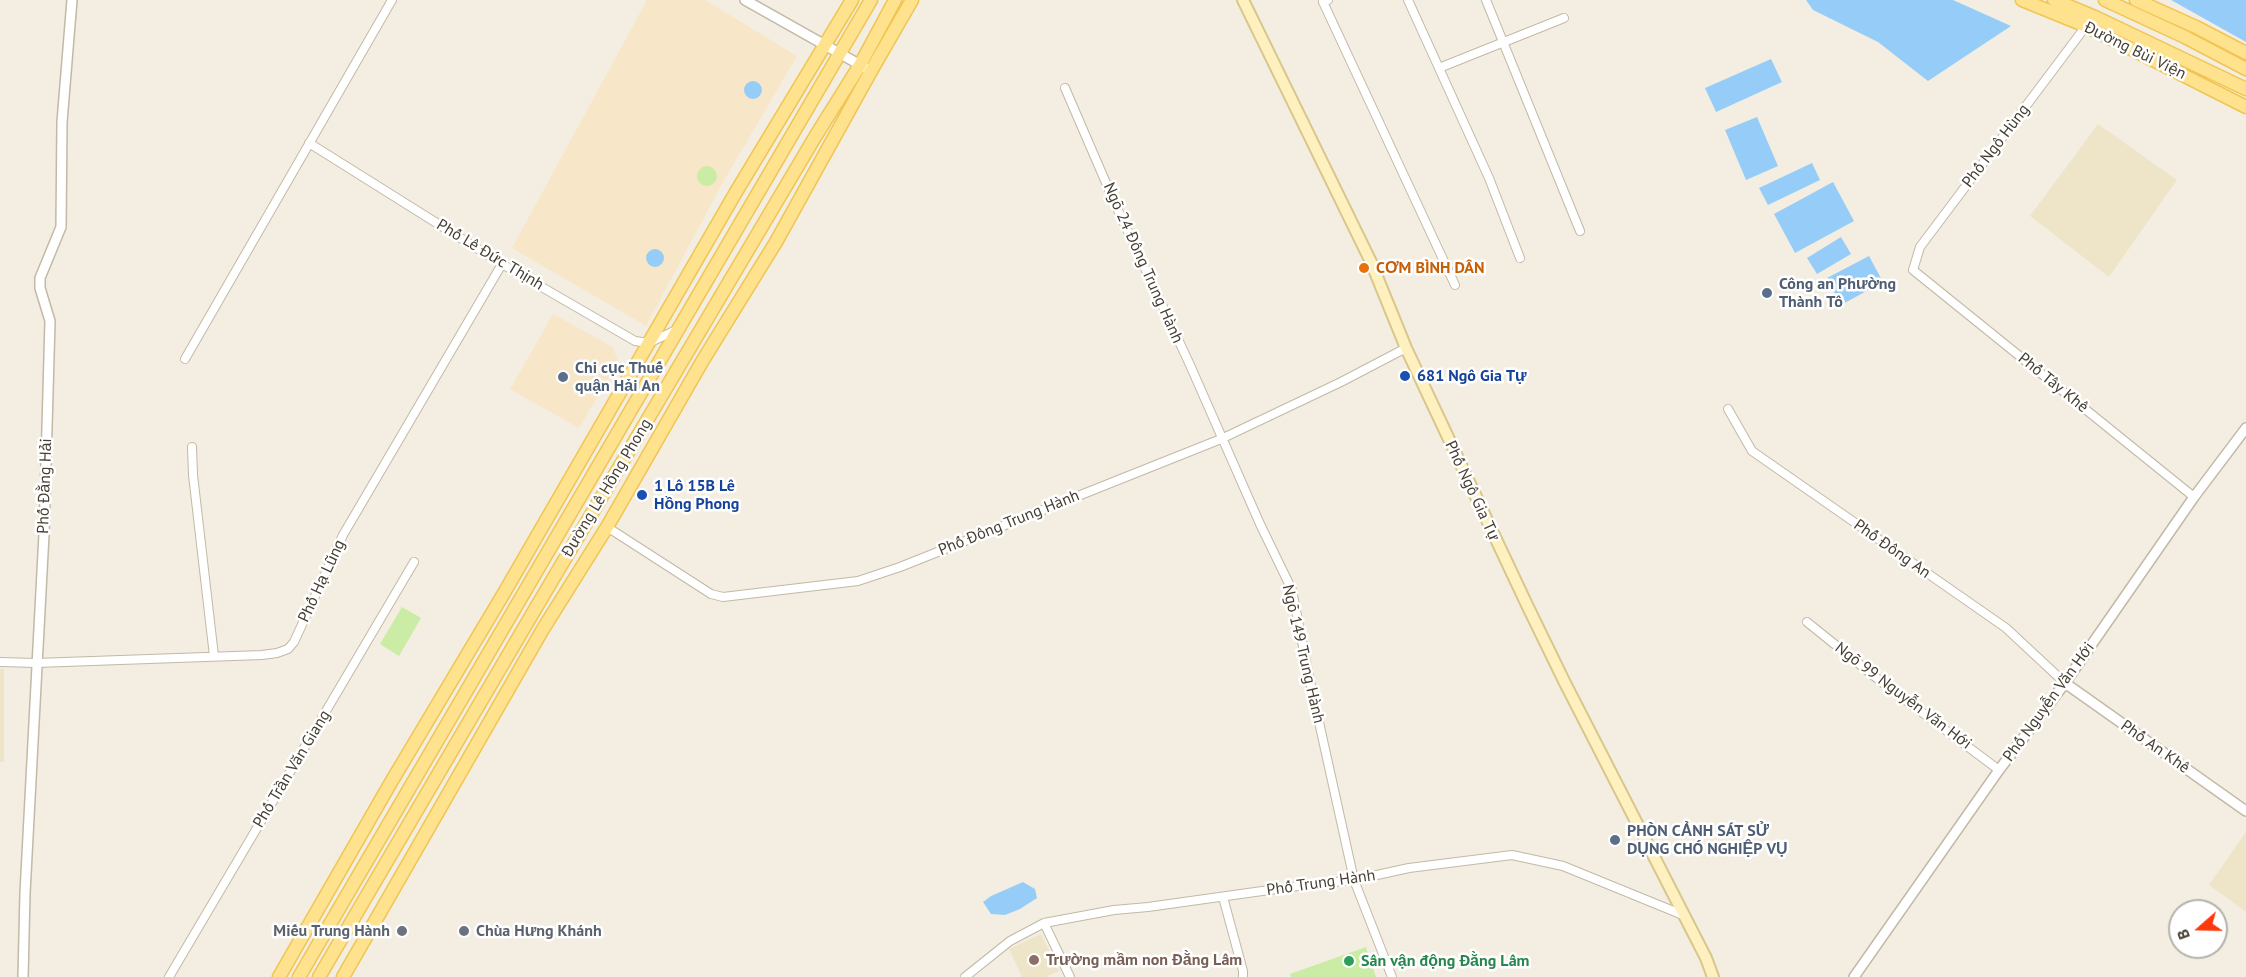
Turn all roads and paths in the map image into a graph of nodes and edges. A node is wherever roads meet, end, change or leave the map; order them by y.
1 (72, 0) edge
2 (392, 0) edge
3 (745, 0) edge
4 (852, 0) edge
5 (871, 0) edge
6 (896, 0) edge
7 (912, 0) edge
8 (1243, 0) edge
9 (1328, 0) edge
10 (1408, 0) edge
11 (1486, 0) edge
12 (2022, 0) edge
13 (2054, 0) edge
14 (2105, 0) edge
15 (2136, 0) edge
16 (1564, 18) dead end
17 (2086, 26) junction
18 (1504, 42) junction
19 (825, 46) junction
20 (2246, 53) edge
21 (840, 54) junction
22 (866, 68) junction
23 (1439, 68) junction
24 (2246, 69) edge
25 (1065, 88) dead end
26 (2246, 89) edge
27 (2246, 106) edge
28 (309, 144) junction
29 (1580, 231) dead end
30 (1520, 258) dead end
31 (502, 264) junction
32 (1913, 270) joint
33 (1455, 285) dead end
34 (676, 330) junction
35 (649, 343) junction
36 (1406, 348) junction
37 (185, 359) dead end
38 (1728, 409) dead end
39 (2246, 428) edge
40 (1221, 439) junction
41 (192, 447) dead end
42 (2194, 496) junction
43 (607, 527) junction
44 (414, 562) dead end
45 (500, 599) junction
46 (515, 609) junction
47 (529, 619) junction
48 (1807, 622) dead end
49 (543, 629) junction
50 (214, 656) junction
51 (0, 662) edge
52 (36, 663) junction
53 (2065, 684) junction
54 (1998, 770) junction
55 (2246, 811) edge
56 (1354, 880) junction
57 (1223, 897) junction
58 (321, 906) junction
59 (336, 914) junction
60 (1683, 915) junction
61 (1044, 923) junction
62 (350, 925) junction
63 (367, 934) junction
64 (23, 977) edge
65 (169, 977) edge
66 (279, 977) edge
67 (299, 977) edge
68 (319, 977) edge
69 (343, 977) edge
70 (965, 977) edge
71 (1070, 977) edge
72 (1243, 977) edge
73 (1392, 977) edge
74 (1713, 977) edge
75 (1854, 977) edge

1 - 52 street, Phố Đằng Hải
2 - 28 street
3 - 19 street
4 - 19 main road
5 - 21 main road, Đường Lê Hồng Phong
6 - 22 main road, Đường Lê Hồng Phong
7 - 22 main road, Đường Lê Hồng Phong
8 - 36 main road, Phố Ngô Gia Tự
9 - 33 street
10 - 23 street
11 - 18 street
12 - 17 main road, Đường Bùi Viện
13 - 26 main road, Đường Bùi Viện
14 - 24 main road, Đường Bùi Viện
15 - 20 main road
16 - 18 street
17 - 27 main road, Đường Bùi Viện
17 - 32 street, Phố Ngô Hùng
18 - 23 street
18 - 29 street
19 - 21 street
19 - 35 main road
21 - 22 street
21 - 34 main road, Đường Lê Hồng Phong
22 - 43 main road, Đường Lê Hồng Phong
22 - 47 main road, Đường Lê Hồng Phong
23 - 30 street
25 - 40 street, Ngõ 24 Đông Trung Hành
28 - 31 street, Phố Lê Đức Thịnh
28 - 37 street
31 - 35 street, Phố Lê Đức Thịnh
31 - 50 street, Phố Hạ Lũng
32 - 42 street, Phố Tây Khê
34 - 35 street
34 - 46 main road, Đường Lê Hồng Phong
35 - 45 main road
36 - 40 street, Phố Đông Trung Hành
36 - 60 main road, Phố Ngô Gia Tự
38 - 53 street, Phố Đông An
39 - 42 street, Phố Nguyễn Văn Hới
40 - 43 street, Phố Đông Trung Hành
40 - 56 street, Ngõ 149 Trung Hành
41 - 50 street
42 - 53 street, Phố Nguyễn Văn Hới
43 - 49 main road, Đường Lê Hồng Phong
44 - 65 street, Phố Trần Văn Giang
45 - 46 main road
45 - 58 main road
46 - 47 main road
46 - 59 main road, Đường Lê Hồng Phong
47 - 49 main road
47 - 62 main road, Đường Lê Hồng Phong
48 - 54 street, Ngõ 99 Nguyễn Văn Hới
49 - 63 main road, Đường Lê Hồng Phong
50 - 52 street, Phố Hạ Lũng
51 - 52 street, Phố Hạ Lũng
52 - 64 street, Phố Đằng Hải
53 - 54 street, Phố Nguyễn Văn Hới
53 - 55 street, Phố An Khê
54 - 75 street, Phố Nguyễn Văn Hới
56 - 57 street, Phố Trung Hành
56 - 60 street, Phố Trung Hành
56 - 73 street, Ngõ 149 Trung Hành
57 - 61 street, Phố Trung Hành
57 - 72 street
58 - 59 main road
58 - 66 main road
59 - 67 main road, Đường Lê Hồng Phong
60 - 74 main road, Phố Ngô Gia Tự
61 - 70 street, Phố Trung Hành
61 - 71 street
62 - 63 main road
62 - 68 main road, Đường Lê Hồng Phong
63 - 69 main road, Đường Lê Hồng Phong

